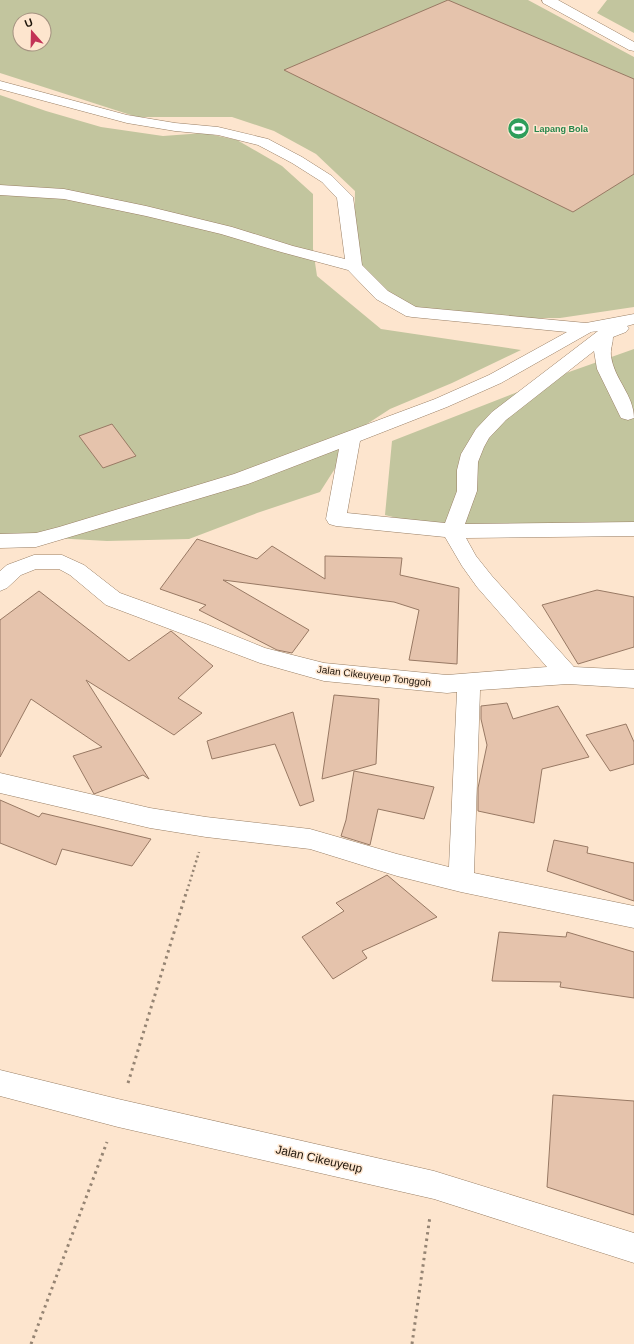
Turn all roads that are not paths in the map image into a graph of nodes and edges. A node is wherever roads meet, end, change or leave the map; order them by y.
1 (571, 0) edge
2 (553, 2) edge
3 (634, 47) edge
4 (0, 85) edge
5 (0, 190) edge
6 (354, 266) junction
7 (634, 321) edge
8 (586, 328) junction
9 (605, 334) junction
10 (628, 414) dead end
11 (351, 437) junction
12 (634, 529) edge
13 (453, 531) junction
14 (0, 541) edge
15 (0, 583) edge
16 (568, 675) junction
17 (634, 679) edge
18 (469, 682) junction
19 (0, 783) edge
20 (461, 880) junction
21 (634, 917) edge
22 (0, 1083) edge
23 (634, 1248) edge

1 - 2 street
2 - 3 street
4 - 6 street
5 - 6 street
6 - 8 street
7 - 8 street
7 - 9 street
8 - 11 street
9 - 10 street
9 - 13 street
11 - 13 street
11 - 14 street
12 - 13 street
13 - 16 street
15 - 18 street, Jalan Cikeuyeup Tonggoh
16 - 17 street, Jalan Cikeuyeup Tonggoh
16 - 18 street, Jalan Cikeuyeup Tonggoh
18 - 20 street
19 - 20 street
20 - 21 street
22 - 23 street, Jalan Cikeuyeup

